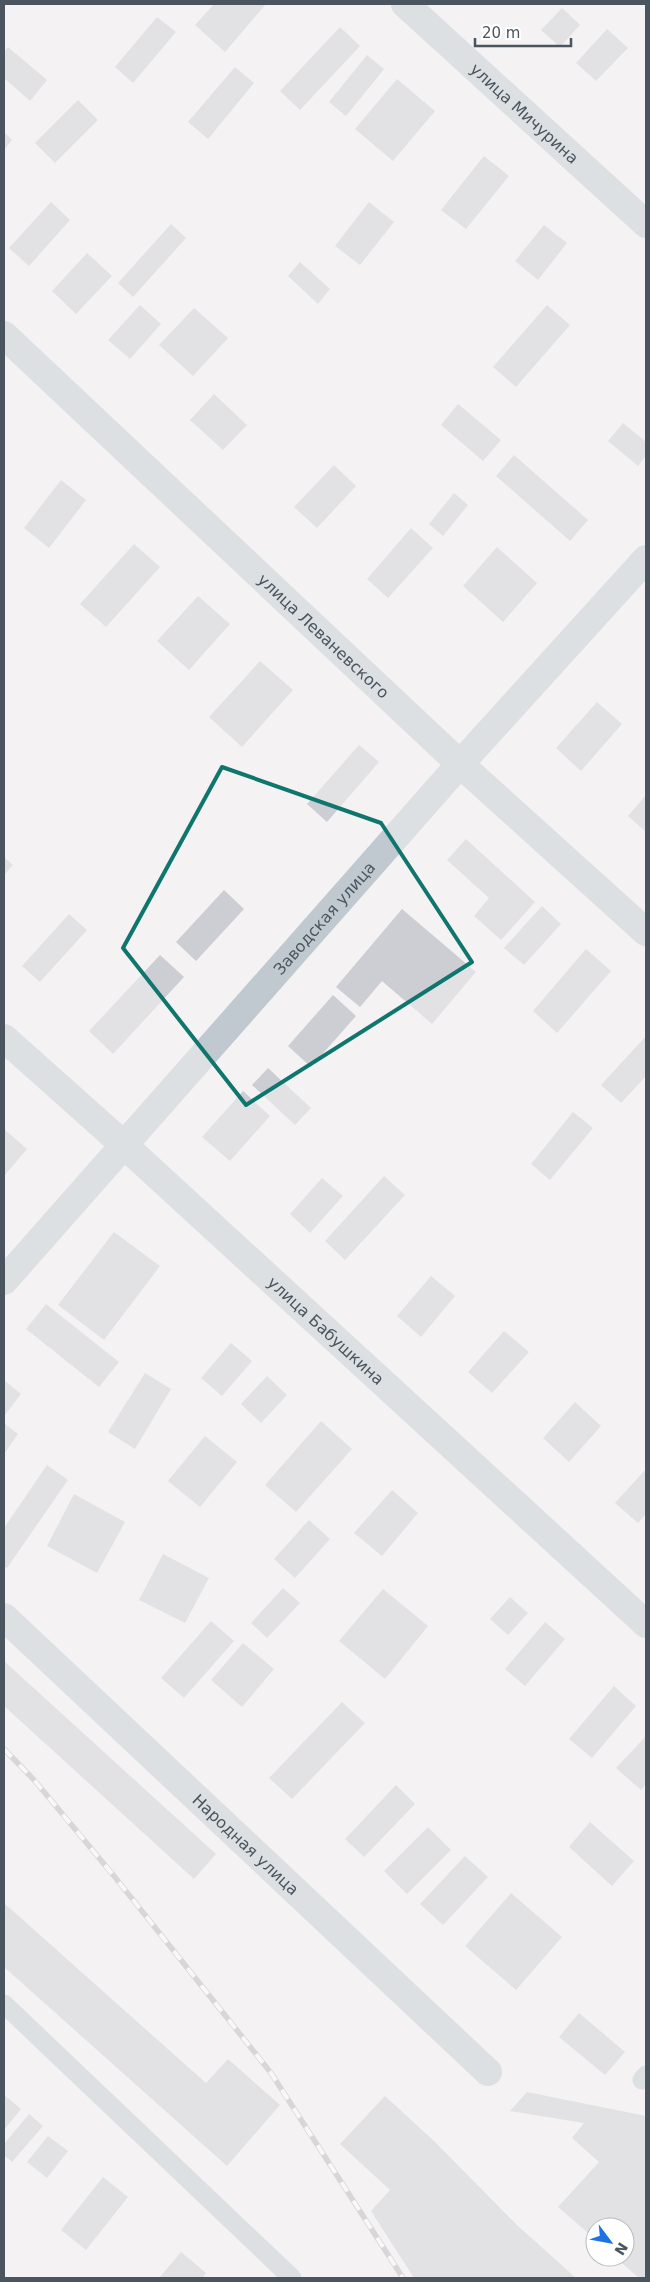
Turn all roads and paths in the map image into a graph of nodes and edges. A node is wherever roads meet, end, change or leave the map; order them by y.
1 (405, 4) edge
2 (646, 224) edge
3 (4, 335) edge
4 (646, 559) edge
5 (460, 764) junction
6 (646, 932) edge
7 (4, 1038) edge
8 (124, 1145) junction
9 (4, 1281) edge
10 (4, 1618) edge
11 (646, 1624) edge
12 (4, 2004) edge
13 (488, 2072) dead end
14 (292, 2278) edge

1 - 2 street, улица Мичурина
3 - 5 street, улица Леваневского
4 - 5 street, Заводская улица
5 - 6 street, улица Леваневского
5 - 8 street, Заводская улица
7 - 8 street, улица Бабушкина
8 - 9 street, Заводская улица
8 - 11 street, улица Бабушкина
10 - 13 street, Народная улица
12 - 14 lane

